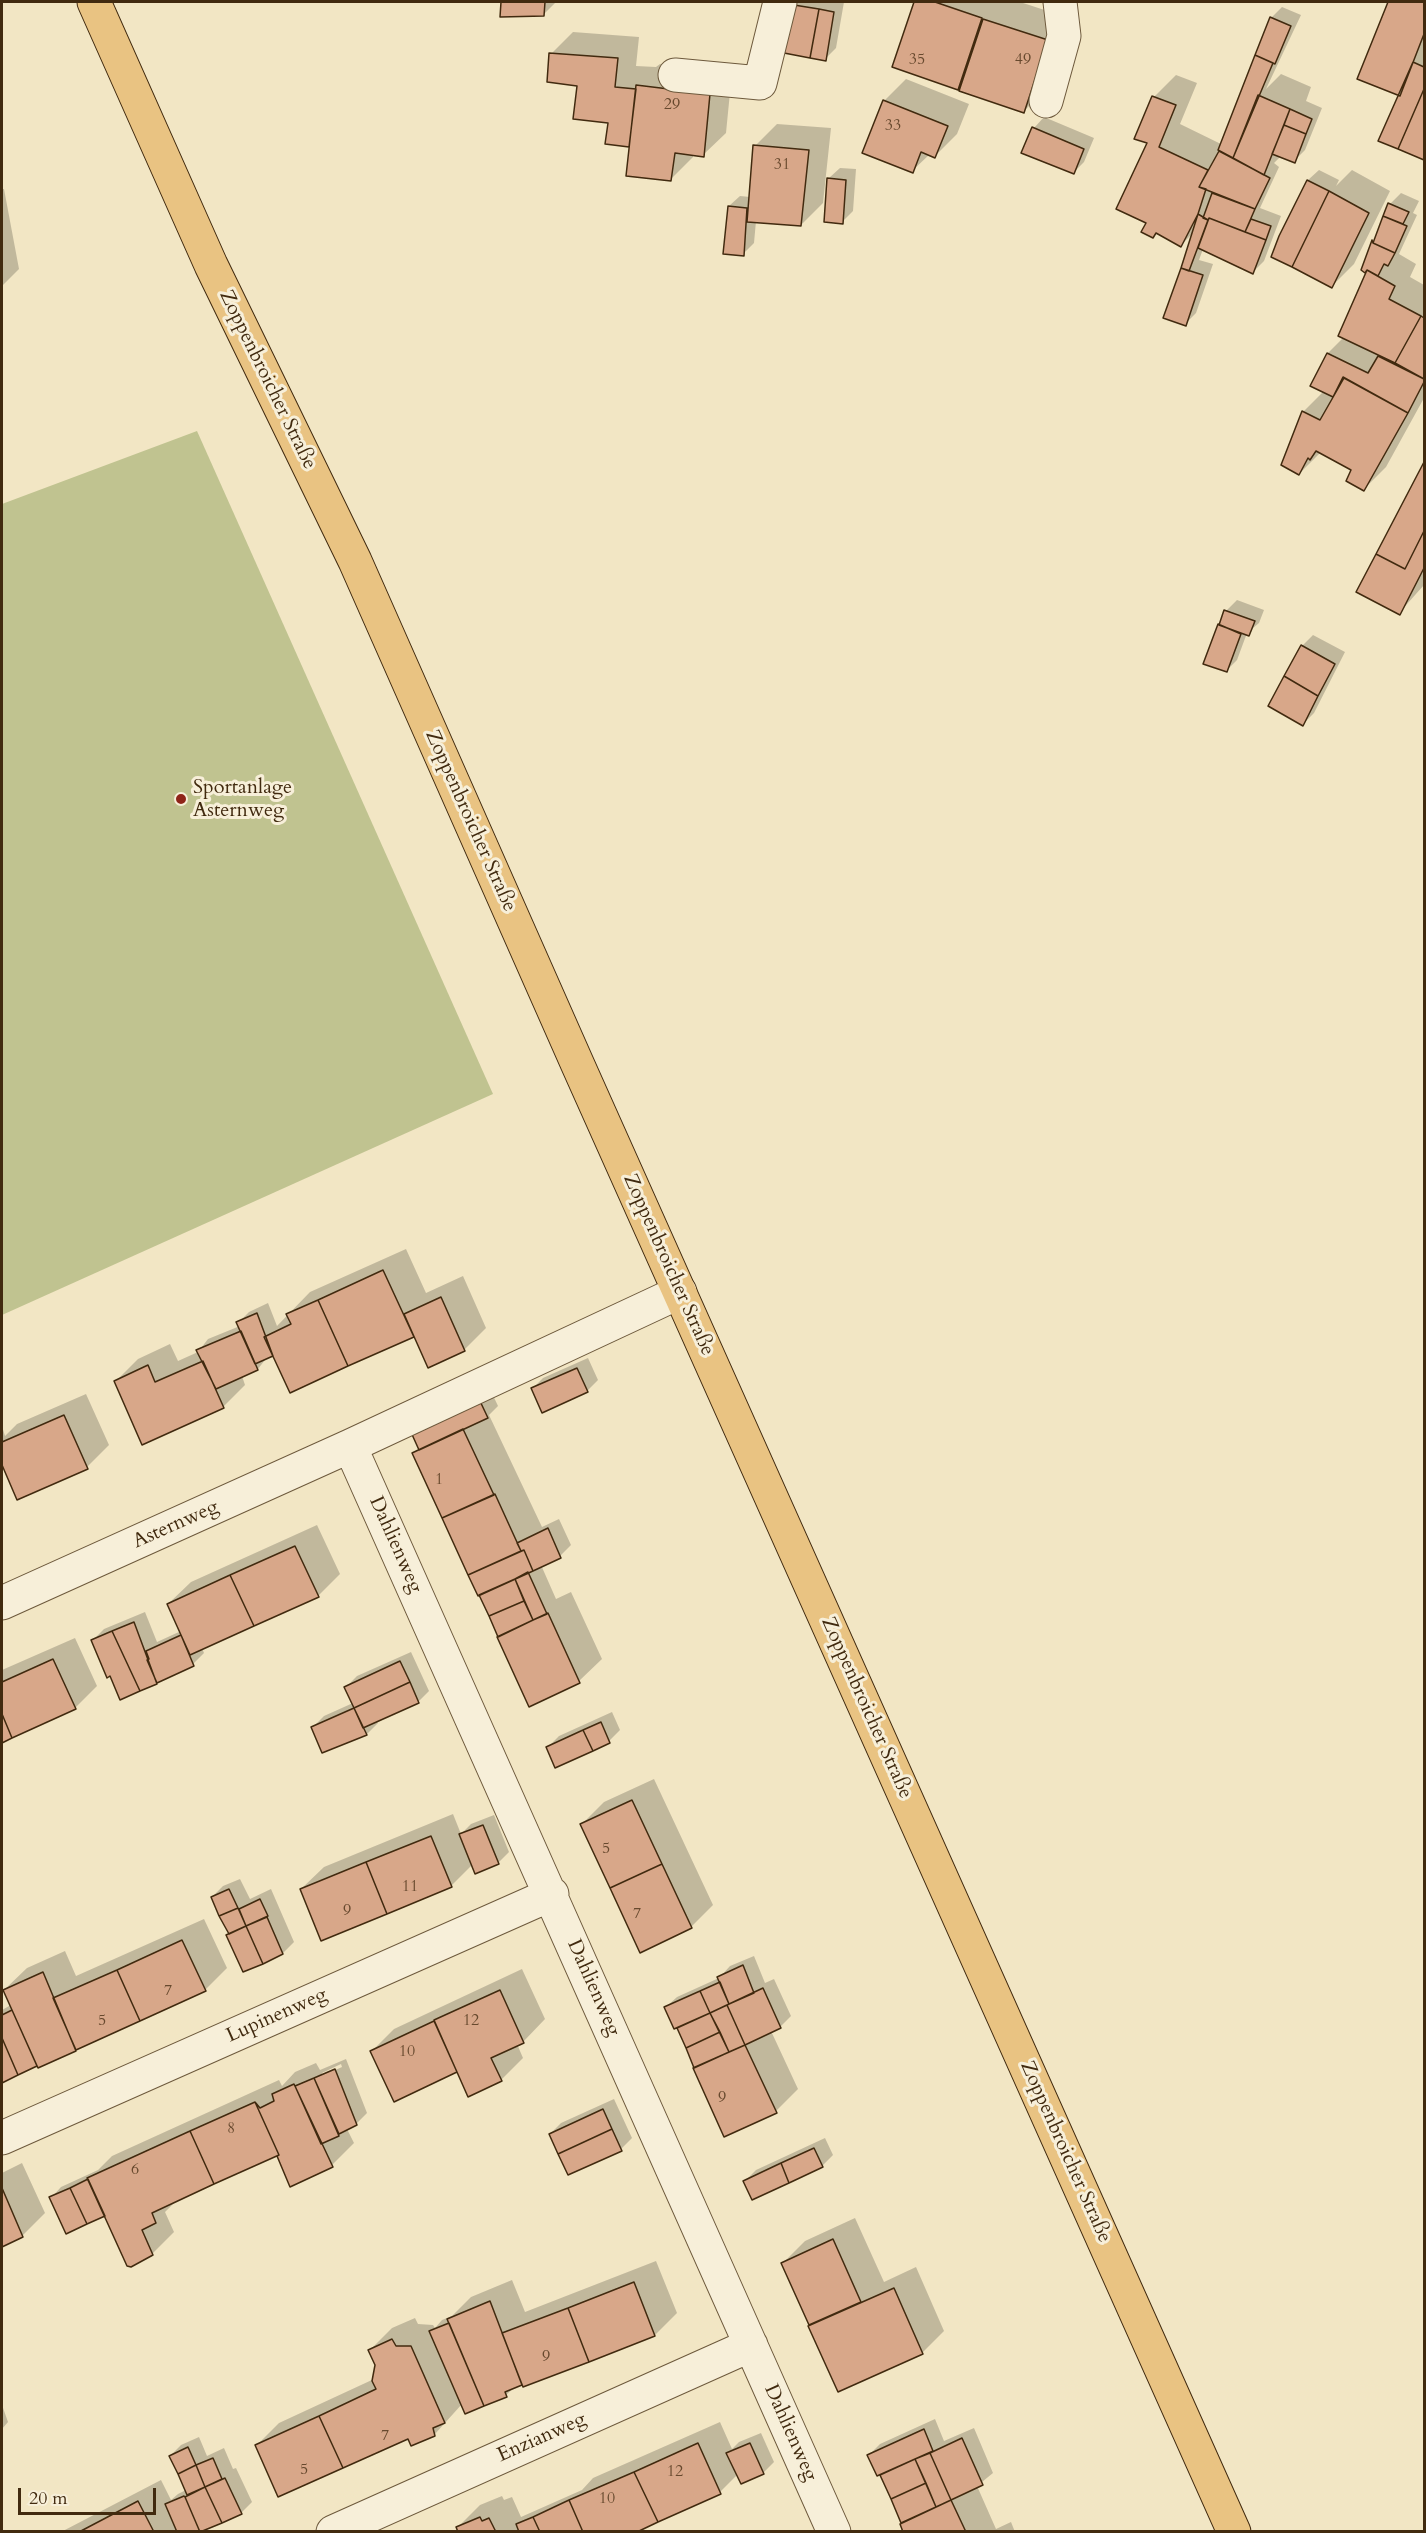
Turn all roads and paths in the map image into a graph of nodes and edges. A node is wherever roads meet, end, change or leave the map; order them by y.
1 (94, 2) edge
2 (780, 2) edge
3 (1060, 2) edge
4 (675, 75) dead end
5 (1046, 101) dead end
6 (680, 1292) junction
7 (351, 1446) junction
8 (2, 1604) edge
9 (552, 1894) junction
10 (2, 2138) edge
11 (751, 2345) junction
12 (333, 2532) edge
13 (834, 2532) edge
14 (1234, 2532) edge

1 - 6 main road, Zoppenbroicher Straße
2 - 4 street
3 - 5 street
6 - 7 street, Asternweg
6 - 14 main road, Zoppenbroicher Straße
7 - 8 street, Asternweg
7 - 9 street, Dahlienweg
9 - 10 street, Lupinenweg
9 - 11 street, Dahlienweg
11 - 12 street, Enzianweg
11 - 13 street, Dahlienweg

